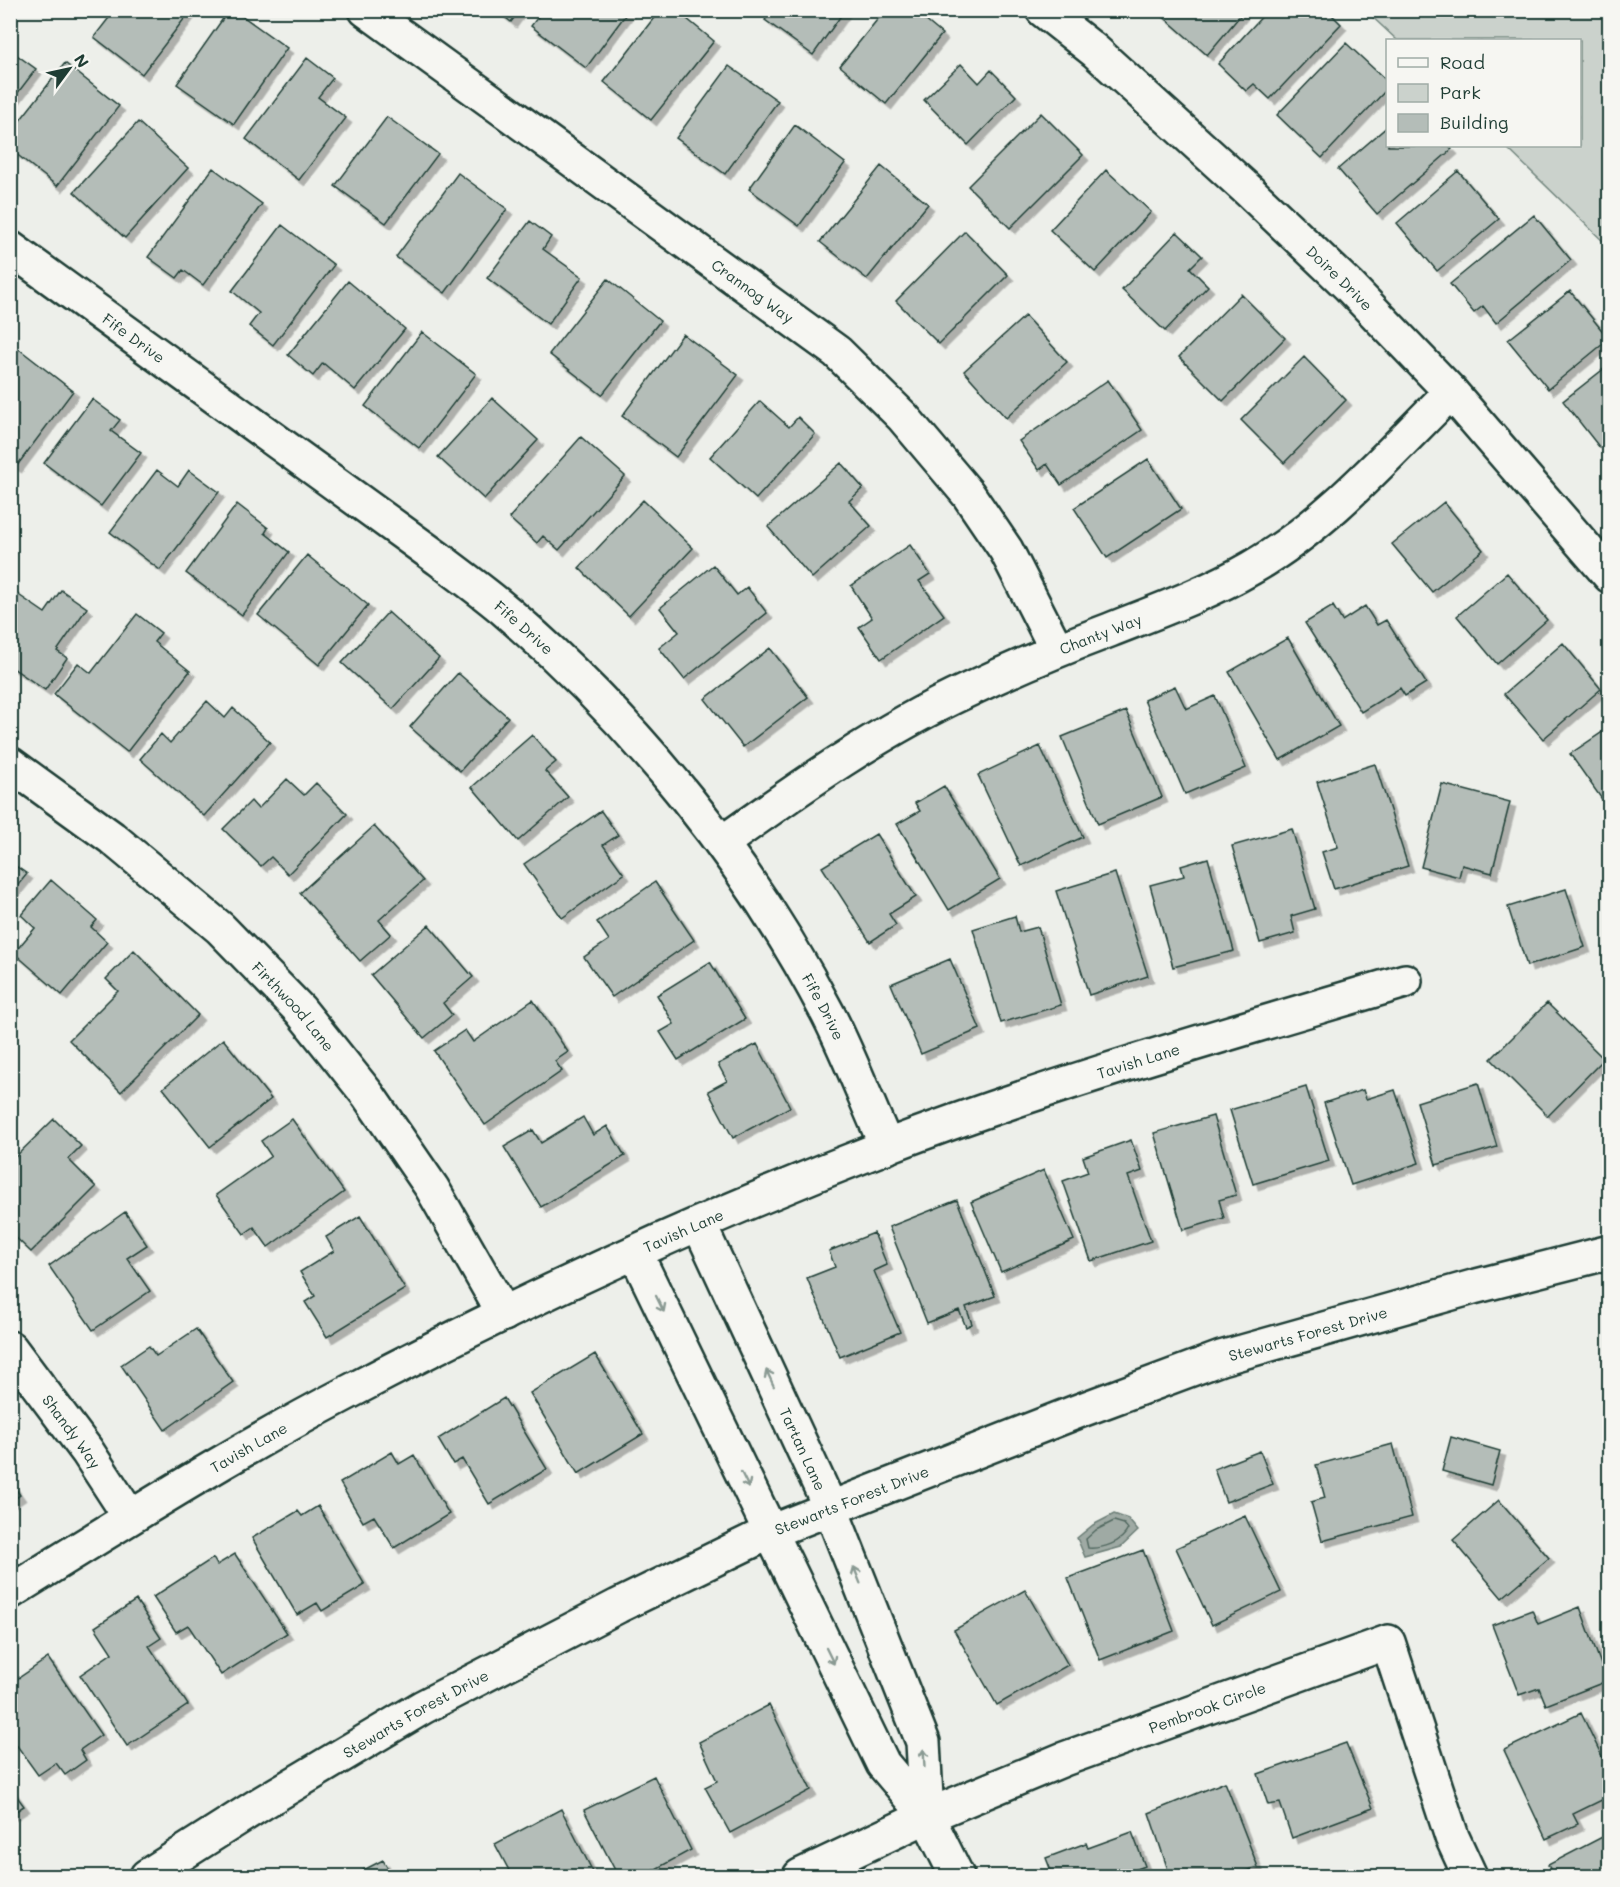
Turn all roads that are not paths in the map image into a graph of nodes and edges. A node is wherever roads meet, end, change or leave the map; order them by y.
1 (366, 10) edge
2 (1043, 10) edge
3 (10, 248) edge
4 (1451, 392) junction
5 (1610, 576) edge
6 (1056, 650) junction
7 (10, 764) edge
8 (722, 843) junction
9 (1405, 981) dead end
10 (887, 1147) junction
11 (699, 1224) junction
12 (635, 1252) junction
13 (1610, 1252) edge
14 (504, 1314) junction
15 (10, 1348) edge
16 (830, 1508) junction
17 (129, 1517) junction
18 (770, 1532) junction
19 (10, 1592) edge
20 (927, 1816) junction
21 (147, 1876) edge
22 (800, 1876) edge
23 (957, 1876) edge
24 (1470, 1876) edge

1 - 6 street, Crannog Way
2 - 4 street, Doire Drive
3 - 8 street, Fife Drive
4 - 5 street, Doire Drive
4 - 6 street, Chanty Way
6 - 8 street, Chanty Way
7 - 14 street, Firthwood Lane
8 - 10 street, Fife Drive
9 - 10 street, Tavish Lane
10 - 11 street, Tavish Lane
11 - 12 street, Tavish Lane
16 -> 11 street, Tartan Lane
12 - 14 street, Tavish Lane
12 -> 18 street, Tartan Lane
13 - 16 street, Stewarts Forest Drive
14 - 17 street, Tavish Lane
15 - 17 street, Shandy Way
16 - 18 street, Stewarts Forest Drive
20 -> 16 street, Tartan Lane
17 - 19 street, Tavish Lane
18 -> 20 street, Tartan Lane
18 - 21 street, Stewarts Forest Drive
20 - 22 street, Pembrook Circle
20 - 23 street, Tartan Lane
20 - 24 street, Pembrook Circle

